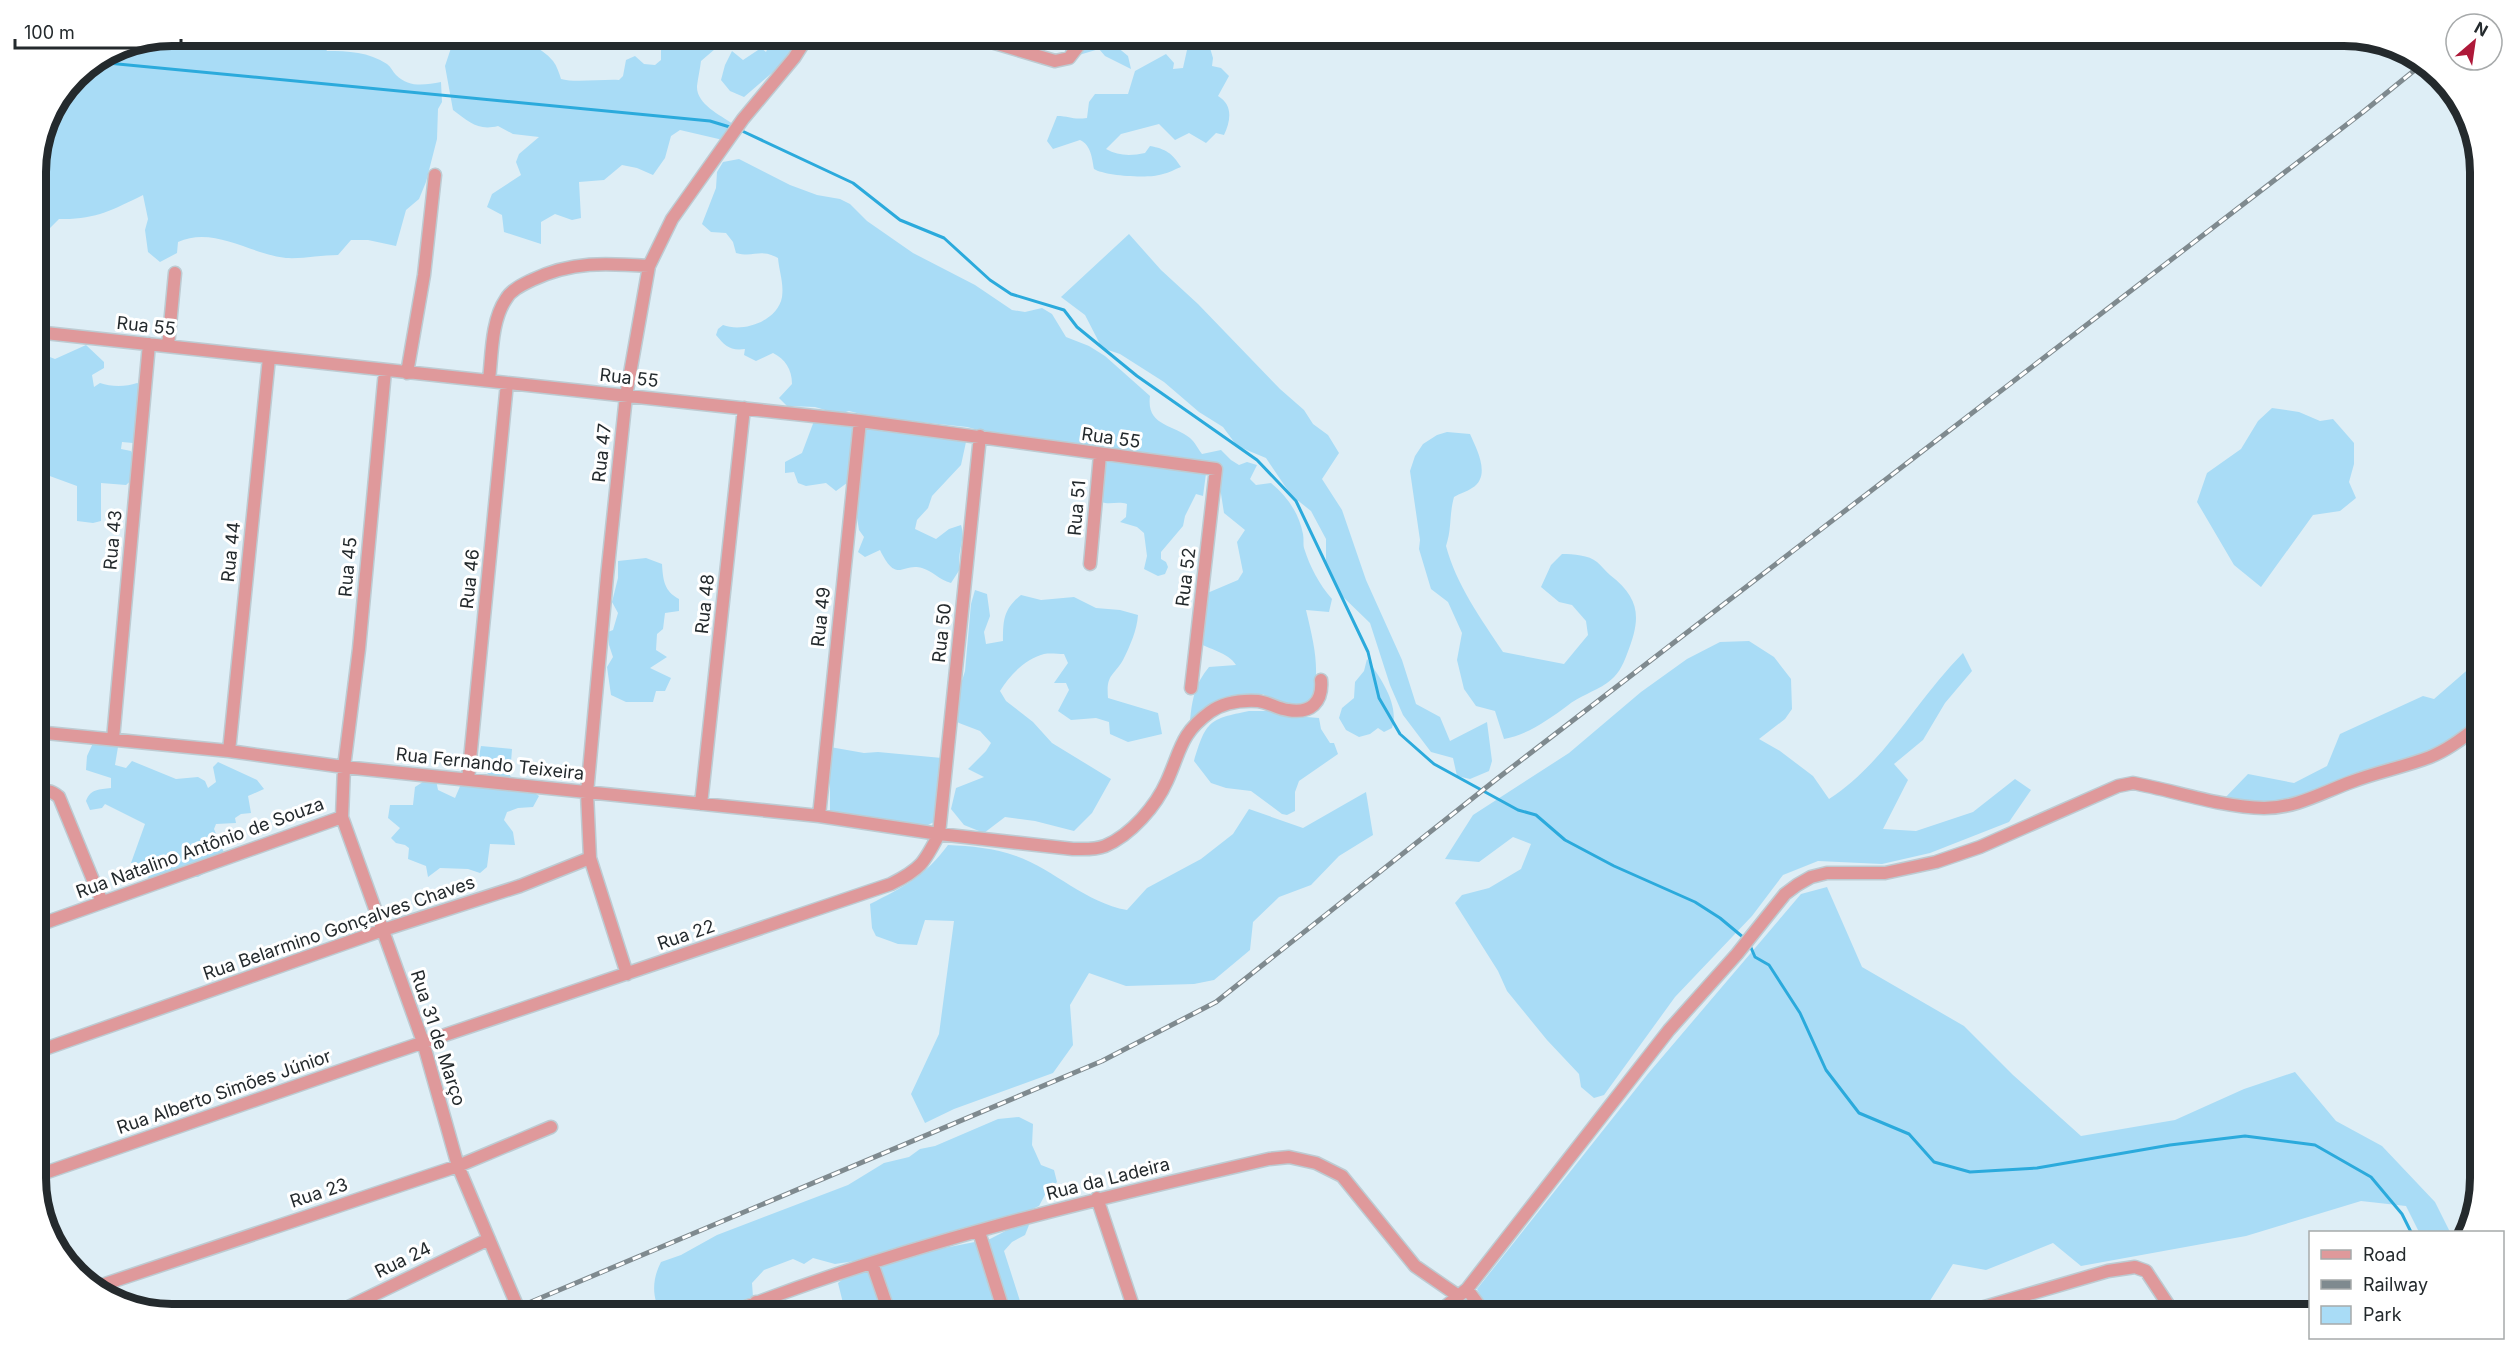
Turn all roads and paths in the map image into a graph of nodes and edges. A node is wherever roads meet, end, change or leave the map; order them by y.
1 (801, 47) edge
2 (1005, 47) edge
3 (1079, 47) edge
4 (435, 175) dead end
5 (649, 266) junction
6 (175, 273) dead end
7 (47, 333) edge
8 (149, 344) junction
9 (168, 346) junction
10 (269, 358) junction
11 (385, 371) junction
12 (407, 373) junction
13 (489, 380) junction
14 (507, 383) junction
15 (626, 396) junction
16 (744, 408) junction
17 (860, 420) junction
18 (980, 436) junction
19 (1100, 455) junction
20 (1216, 470) joint
21 (1090, 564) dead end
22 (1321, 680) dead end
23 (1191, 688) dead end
24 (47, 733) edge
25 (2470, 733) edge
26 (113, 740) junction
27 (229, 751) junction
28 (344, 767) junction
29 (468, 780) junction
30 (47, 790) edge
31 (586, 793) junction
32 (701, 804) junction
33 (819, 816) junction
34 (342, 817) junction
35 (939, 834) junction
36 (590, 858) junction
37 (102, 902) junction
38 (47, 922) edge
39 (383, 930) junction
40 (627, 974) junction
41 (423, 1042) junction
42 (47, 1048) edge
43 (551, 1127) dead end
44 (458, 1166) junction
45 (47, 1172) edge
46 (1097, 1198) junction
47 (979, 1232) junction
48 (489, 1239) junction
49 (872, 1263) junction
50 (104, 1284) edge
51 (1462, 1292) junction
52 (756, 1302) joint
53 (355, 1304) edge
54 (516, 1304) edge
55 (751, 1304) edge
56 (886, 1304) edge
57 (1002, 1304) edge
58 (1132, 1304) edge
59 (1448, 1304) edge
60 (1475, 1304) edge
61 (1995, 1304) edge
62 (2168, 1304) edge

1 - 5 street, Rua 47
2 - 3 street
4 - 12 street
5 - 13 street
5 - 15 street, Rua 47
6 - 9 street
7 - 8 street, Rua 55
8 - 9 street, Rua 55
8 - 26 street, Rua 43
9 - 10 street, Rua 55
10 - 11 street, Rua 55
10 - 27 street, Rua 44
11 - 12 street, Rua 55
11 - 28 street, Rua 45
12 - 13 street, Rua 55
13 - 14 street, Rua 55
14 - 15 street, Rua 55
14 - 29 street, Rua 46
15 - 16 street, Rua 55
15 - 31 street, Rua 47
16 - 17 street, Rua 55
16 - 32 street, Rua 48
17 - 18 street, Rua 55
17 - 33 street, Rua 49
18 - 19 street, Rua 55
18 - 35 street, Rua 50
19 - 20 street, Rua 55
19 - 21 street, Rua 51
20 - 23 street, Rua 52
22 - 35 street, Rua Fernando Teixeira
24 - 26 street, Rua Fernando Teixeira
25 - 51 street
26 - 27 street, Rua Fernando Teixeira
27 - 28 street, Rua Fernando Teixeira
28 - 29 street, Rua Fernando Teixeira
28 - 34 street, Rua 31 de Março
29 - 31 street, Rua Fernando Teixeira
30 - 37 street
31 - 32 street, Rua Fernando Teixeira
31 - 36 street
32 - 33 street, Rua Fernando Teixeira
33 - 35 street, Rua Fernando Teixeira
34 - 37 street, Rua Natalino Antônio de Souza
34 - 39 street, Rua 31 de Março
35 - 40 street, Rua 22
36 - 39 street, Rua Belarmino Gonçalves Chaves
36 - 40 street
37 - 38 street, Rua Natalino Antônio de Souza
39 - 41 street, Rua 31 de Março
39 - 42 street, Rua Belarmino Gonçalves Chaves
40 - 41 street, Rua 22
41 - 44 street, Rua 31 de Março
41 - 45 street, Rua Alberto Simões Júnior
43 - 44 street, Rua 23
44 - 48 street, Rua 31 de Março
44 - 50 street, Rua 23
46 - 47 street, Rua da Ladeira
46 - 51 street, Rua da Ladeira
46 - 58 street
47 - 49 street, Rua da Ladeira
47 - 57 street
48 - 53 street, Rua 24
48 - 54 street, Rua 31 de Março
49 - 52 street, Rua da Ladeira
49 - 56 street
51 - 59 street
51 - 60 street, Rua da Ladeira
52 - 55 street, Rua da Ladeira
61 - 62 street

